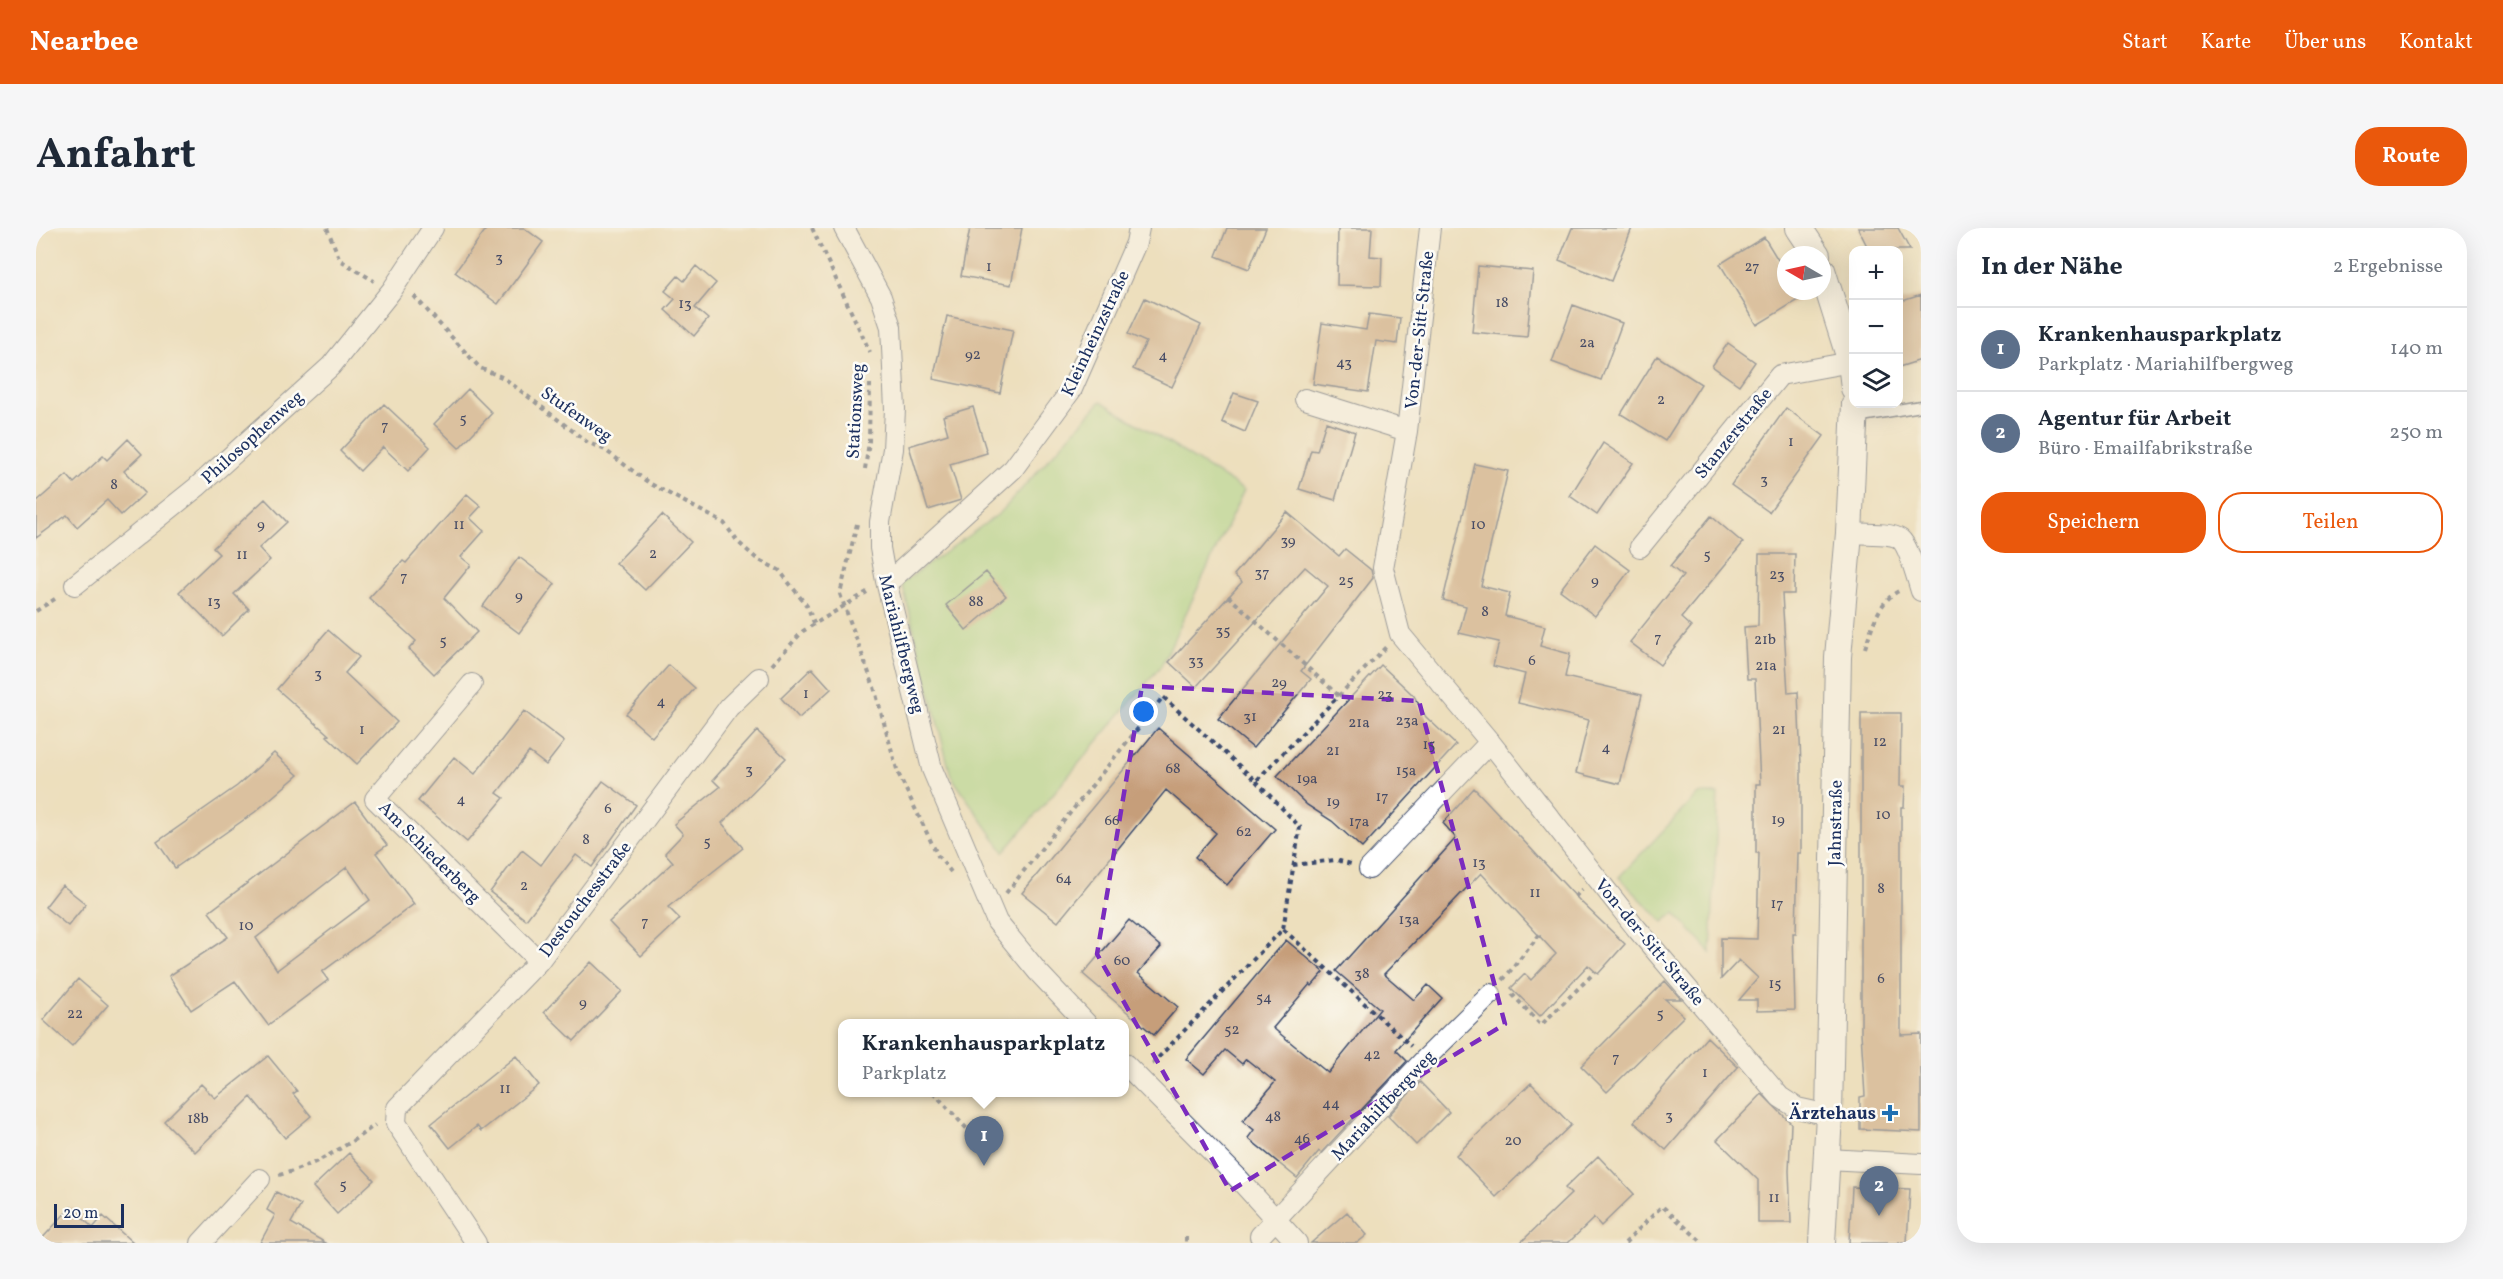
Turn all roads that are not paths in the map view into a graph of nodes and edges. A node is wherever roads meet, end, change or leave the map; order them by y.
1 (433, 228) edge
2 (844, 228) edge
3 (1139, 228) edge
4 (1430, 228) edge
5 (1799, 228) edge
6 (1811, 246) edge
7 (1831, 299) edge
8 (1849, 356) edge
9 (1849, 362) edge
10 (1305, 399) dead end
11 (1921, 406) edge
12 (1855, 410) edge
13 (1407, 431) junction
14 (1849, 533) junction
15 (1640, 547) dead end
16 (886, 581) junction
17 (75, 585) road end
18 (1920, 587) edge
19 (759, 678) road end
20 (472, 684) dead end
21 (1490, 742) junction
22 (1369, 869) dead end
23 (539, 961) junction
24 (1491, 994) dead end
25 (1083, 1019) edge
26 (1129, 1068) edge
27 (1829, 1114) junction
28 (1827, 1158) junction
29 (1921, 1164) edge
30 (260, 1179) road end
31 (1276, 1218) junction
32 (1260, 1236) dead end
33 (201, 1243) edge
34 (476, 1243) edge
35 (1297, 1243) edge
36 (1822, 1243) edge

1 - 17 street, Philosophenweg
2 - 16 street, Mariahilfbergweg
3 - 16 street, Kleinheinzstraße
4 - 13 street, Von-der-Sitt-Straße
5 - 6 street
7 - 8 street
9 - 15 street, Stanzerstraße
10 - 13 street, Von-der-Sitt-Straße
11 - 12 lane
12 - 14 street, Jahnstraße
13 - 21 street, Von-der-Sitt-Straße
14 - 18 street
14 - 27 street, Jahnstraße
16 - 25 street, Mariahilfbergweg
19 - 23 street, Destouchesstraße
20 - 23 street, Am Schiederberg
21 - 22 street
21 - 27 street, Von-der-Sitt-Straße
23 - 34 street, Destouchesstraße
24 - 31 street, Mariahilfbergweg
26 - 31 street
27 - 28 street, Jahnstraße
28 - 29 street
28 - 36 street, Jahnstraße
30 - 33 street
31 - 32 street, Mariahilfbergweg
31 - 35 street

